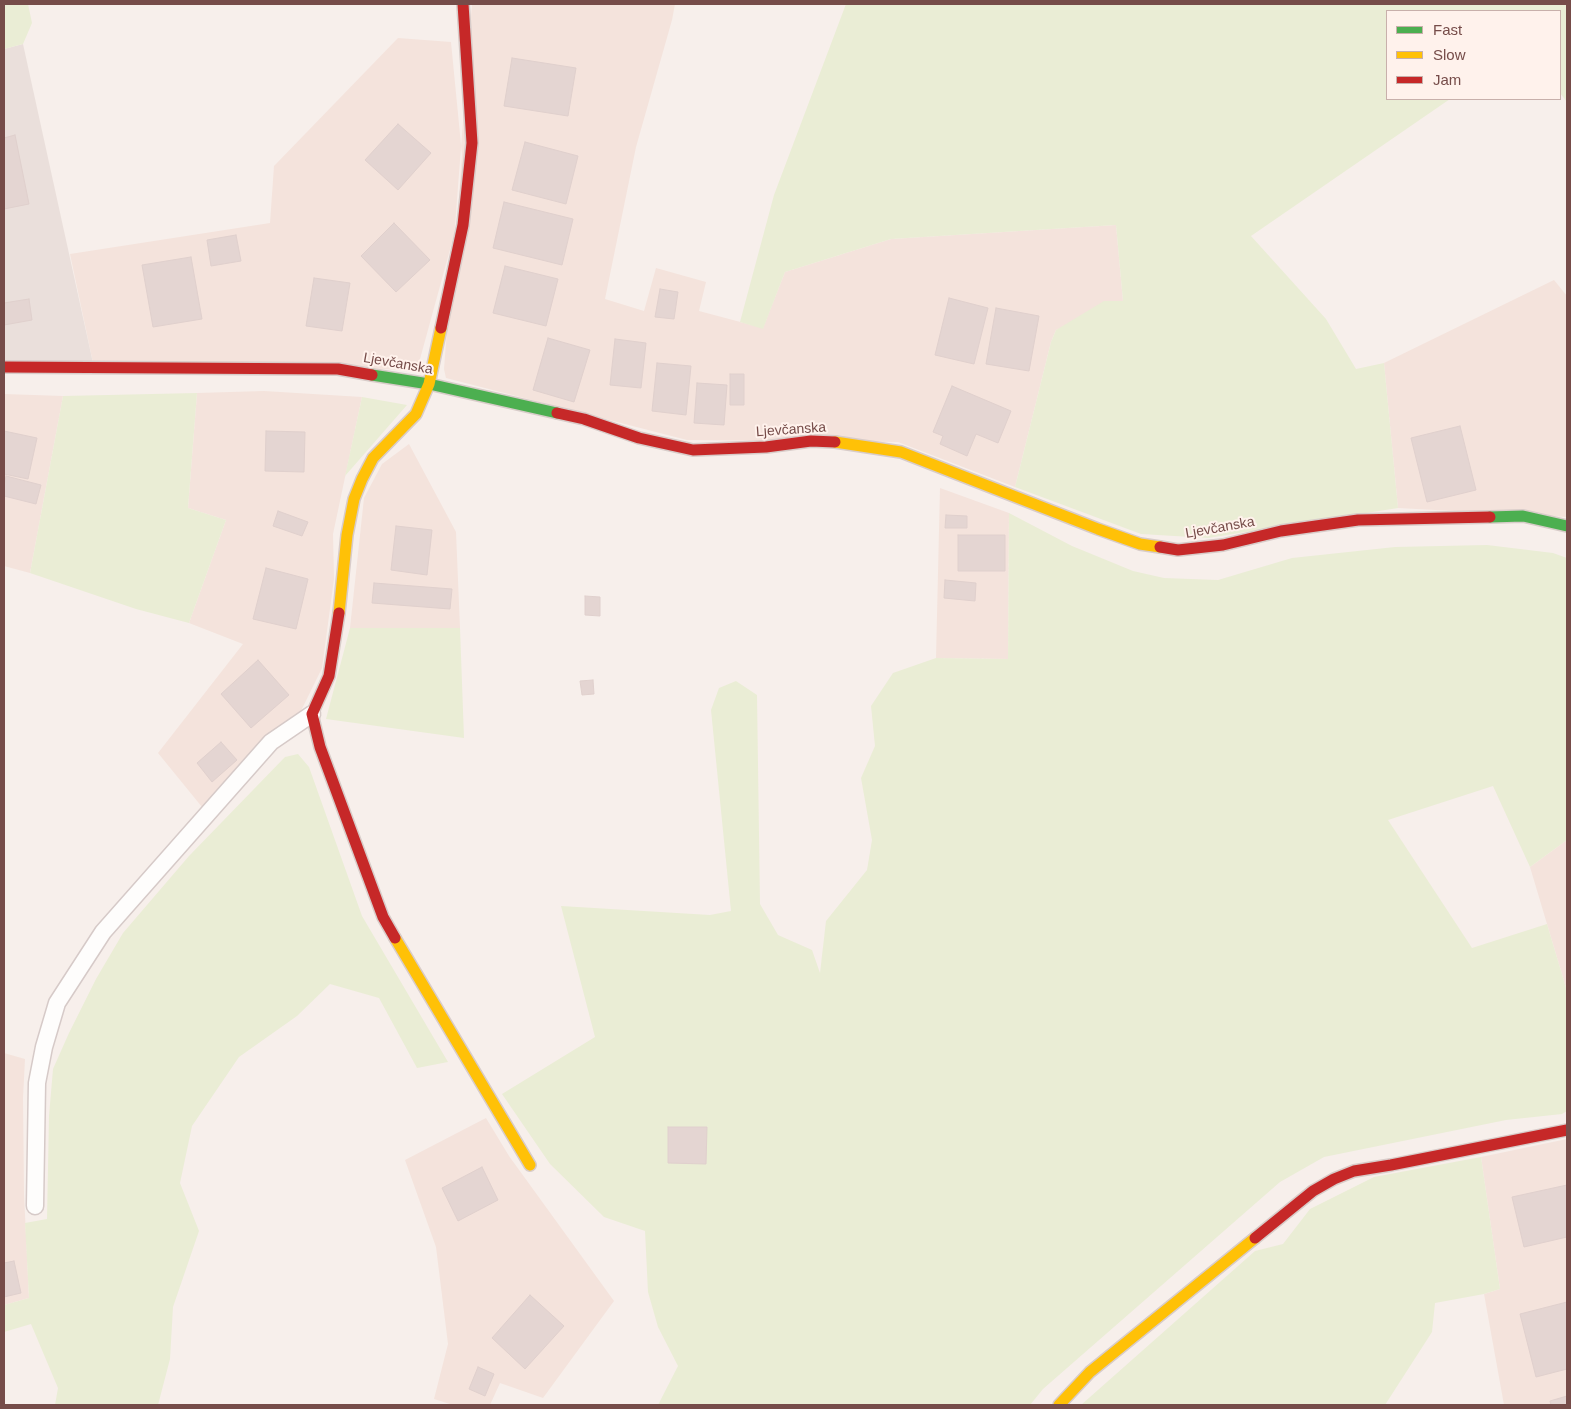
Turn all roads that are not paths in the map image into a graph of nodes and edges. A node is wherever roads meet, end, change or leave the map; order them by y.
1 (463, 4) edge
2 (4, 367) edge
3 (429, 384) junction
4 (1567, 526) edge
5 (312, 714) junction
6 (1567, 1130) edge
7 (530, 1165) dead end
8 (35, 1206) dead end
9 (1059, 1405) edge

1 - 3 street
2 - 3 street, Ljevčanska
3 - 4 street, Ljevčanska
3 - 5 street
5 - 7 street
5 - 8 lane
6 - 9 street

